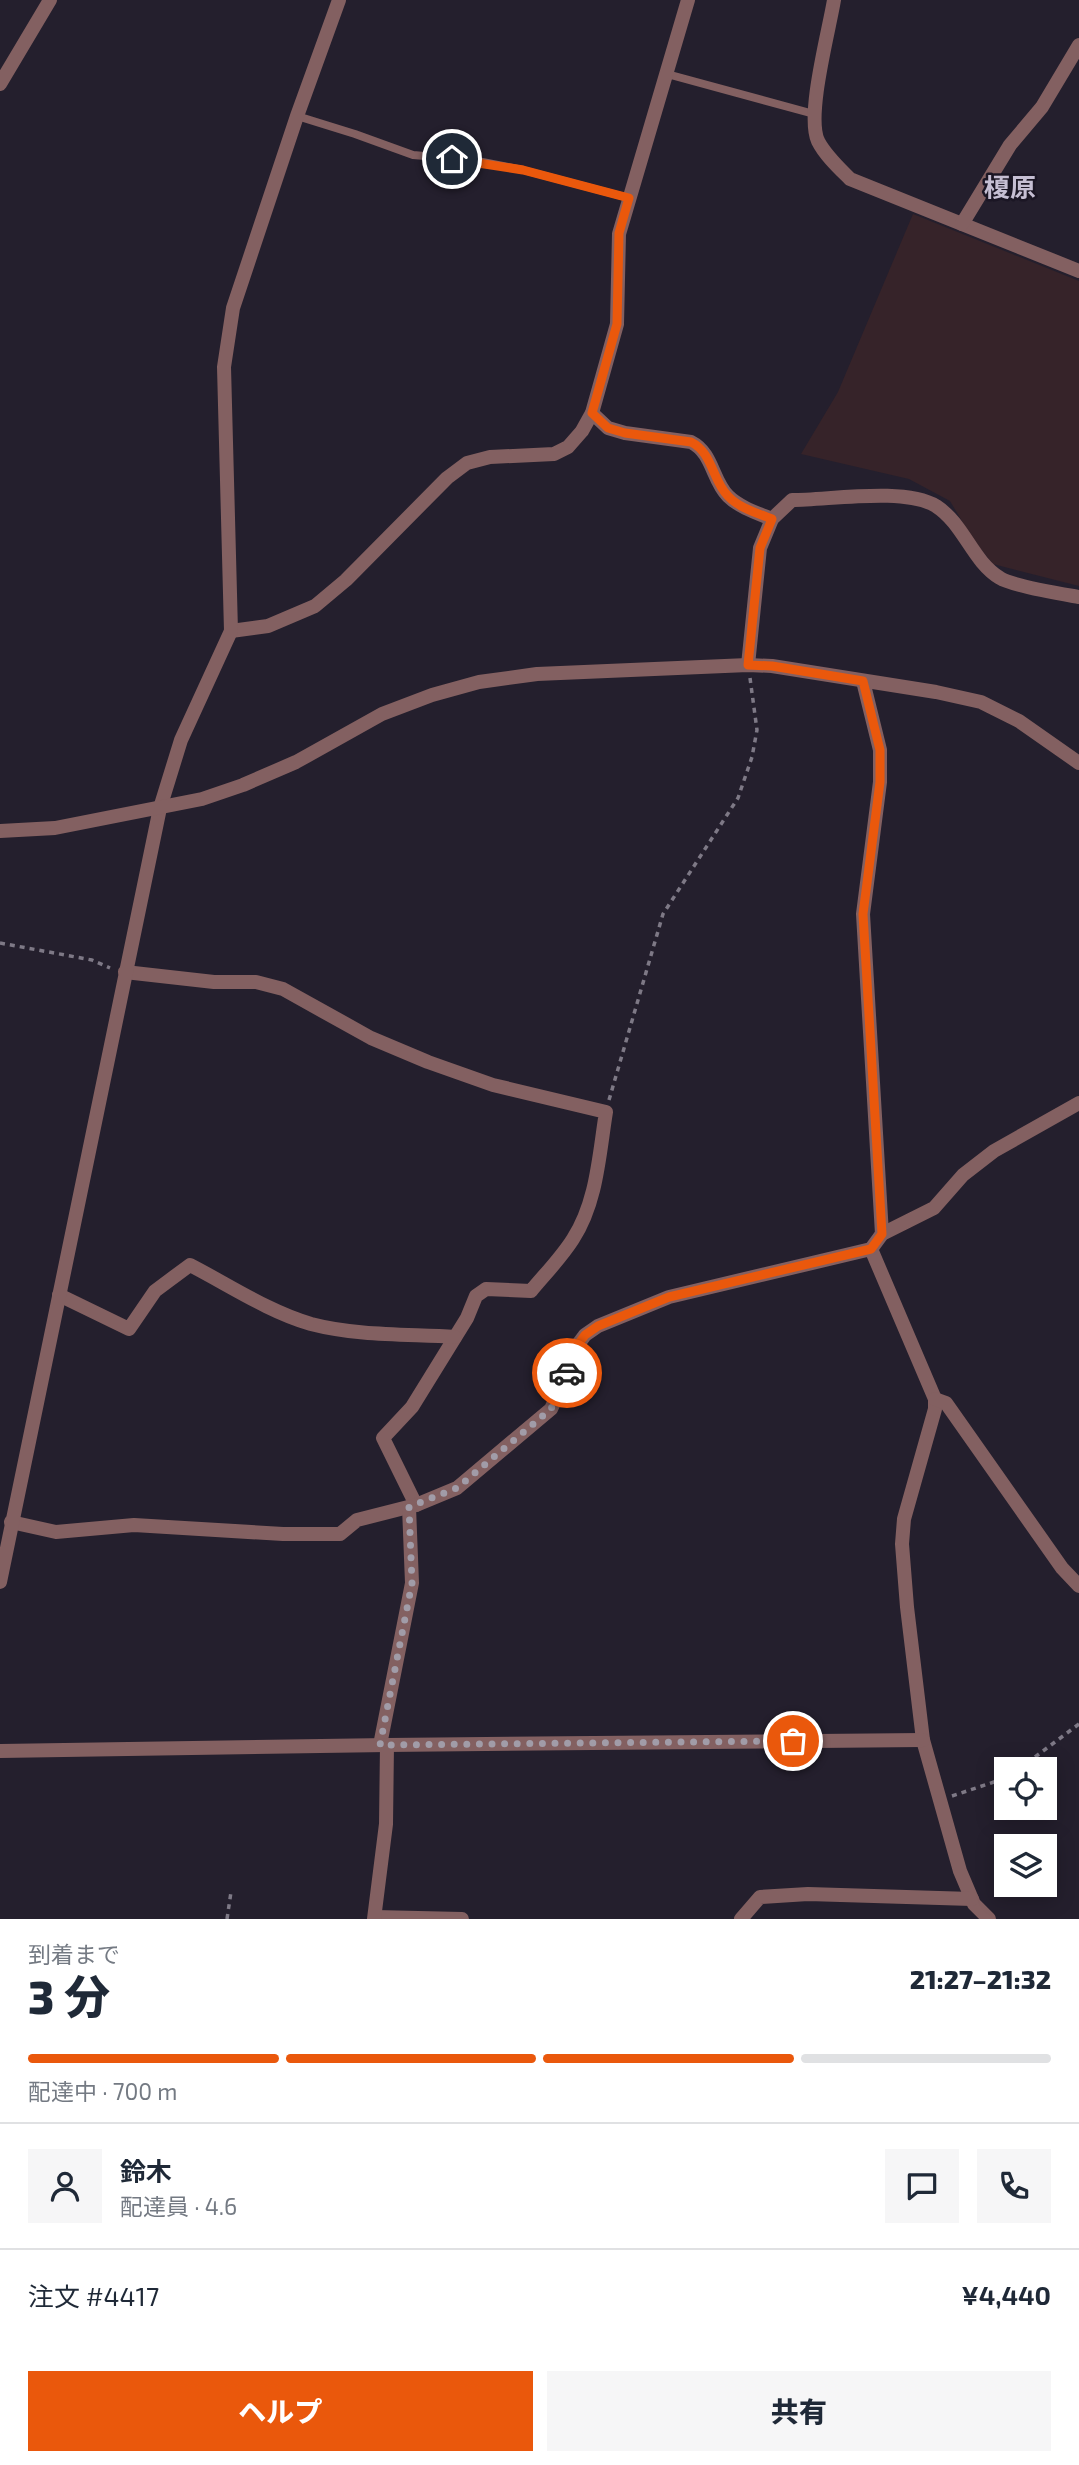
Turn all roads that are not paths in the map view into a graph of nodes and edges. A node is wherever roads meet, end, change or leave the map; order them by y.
1 (50, 0) edge
2 (340, 0) edge
3 (688, 0) edge
4 (834, 0) edge
5 (1079, 45) edge
6 (667, 74) junction
7 (0, 84) edge
8 (814, 114) junction
9 (297, 116) junction
10 (629, 198) junction
11 (962, 224) junction
12 (1079, 271) edge
13 (592, 413) junction
14 (772, 519) junction
15 (1079, 597) edge
16 (231, 631) junction
17 (748, 665) junction
18 (863, 681) junction
19 (1079, 762) edge
20 (160, 808) junction
21 (0, 831) edge
22 (125, 972) junction
23 (1079, 1103) edge
24 (882, 1234) junction
25 (871, 1249) junction
26 (59, 1295) junction
27 (455, 1337) junction
28 (935, 1399) junction
29 (412, 1506) junction
30 (11, 1522) junction
31 (0, 1582) edge
32 (1079, 1586) edge
33 (923, 1740) junction
34 (383, 1745) junction
35 (0, 1751) edge
36 (973, 1908) edge
37 (375, 1918) edge
38 (462, 1919) edge
39 (741, 1919) edge
40 (989, 1919) edge

1 - 7 street
2 - 9 street
3 - 6 street
4 - 8 street
5 - 11 street
6 - 8 lane
6 - 10 street
8 - 11 street
9 - 10 lane
9 - 16 street
10 - 13 street
11 - 12 street
13 - 14 street
13 - 16 street
14 - 15 street
14 - 17 street
16 - 20 street
17 - 18 street
17 - 20 street
18 - 19 street
18 - 24 street
20 - 21 street
20 - 22 street
22 - 26 street
22 - 27 street
23 - 24 street
24 - 25 street
25 - 28 street
25 - 29 street
26 - 27 street
26 - 30 street
27 - 29 street
28 - 32 street
28 - 33 street
29 - 30 street
29 - 34 street
30 - 31 street
33 - 34 street
33 - 36 street
34 - 35 street
34 - 37 street
36 - 39 street
36 - 40 street
37 - 38 street

